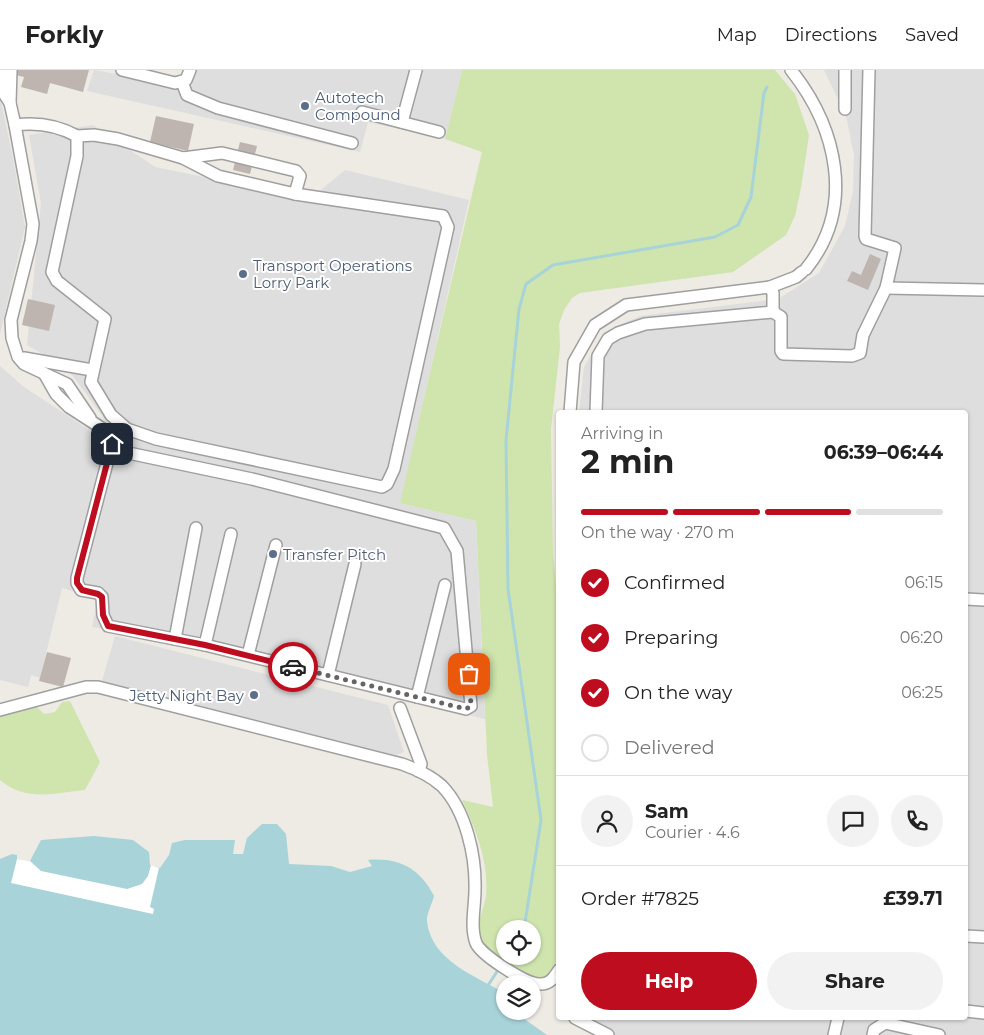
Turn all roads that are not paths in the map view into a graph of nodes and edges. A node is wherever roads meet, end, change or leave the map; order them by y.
1 (1, 70) edge
2 (11, 70) edge
3 (122, 70) edge
4 (190, 70) edge
5 (416, 70) edge
6 (791, 70) edge
7 (845, 70) edge
8 (869, 70) edge
9 (182, 82) junction
10 (10, 103) junction
11 (844, 109) dead end
12 (362, 112) dead end
13 (402, 122) junction
14 (15, 125) junction
15 (439, 132) dead end
16 (77, 136) junction
17 (352, 143) dead end
18 (183, 158) junction
19 (295, 194) junction
20 (770, 287) junction
21 (886, 288) junction
22 (984, 290) edge
23 (773, 312) junction
24 (18, 357) junction
25 (92, 370) junction
26 (570, 410) edge
27 (596, 410) edge
28 (112, 444) junction
29 (196, 528) dead end
30 (231, 534) dead end
31 (276, 545) dead end
32 (355, 564) dead end
33 (445, 585) dead end
34 (968, 599) edge
35 (984, 600) edge
36 (175, 640) junction
37 (205, 645) junction
38 (248, 656) junction
39 (328, 675) junction
40 (418, 697) junction
41 (400, 708) dead end
42 (0, 710) edge
43 (419, 771) junction
44 (968, 936) edge
45 (984, 937) edge
46 (556, 975) edge
47 (968, 1011) edge
48 (984, 1013) edge
49 (579, 1020) edge
50 (838, 1020) edge
51 (608, 1035) edge
52 (834, 1035) edge
53 (873, 1035) edge
54 (939, 1035) edge

1 - 10 street
2 - 10 street
3 - 9 street
4 - 9 street
5 - 13 street
6 - 20 street
7 - 11 street
8 - 21 street
9 - 17 street
10 - 14 street
12 - 13 street
13 - 15 street
14 - 16 street
14 - 24 street
16 - 18 street
16 - 25 street
18 - 19 street
18 - 19 street
19 - 25 street
20 - 23 street
20 - 26 street
21 - 22 street
21 - 23 street
23 - 27 street
24 - 25 street
24 - 28 street
28 - 36 street
28 - 40 street
29 - 36 street
30 - 37 street
31 - 38 street
32 - 39 street
33 - 40 street
34 - 35 street
36 - 37 street
37 - 38 street
38 - 39 street
39 - 40 street
41 - 43 street
42 - 43 street
43 - 46 street
44 - 45 street
47 - 48 street
49 - 51 street
50 - 52 street
53 - 54 street

